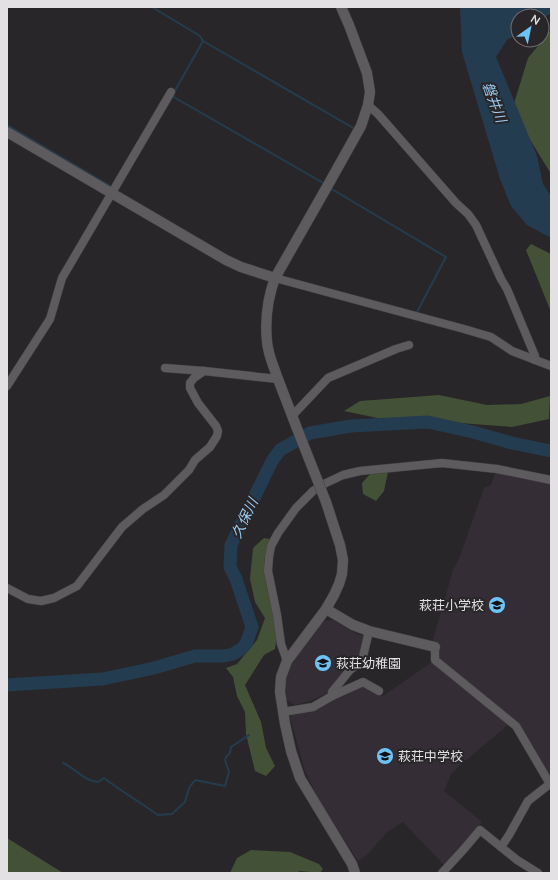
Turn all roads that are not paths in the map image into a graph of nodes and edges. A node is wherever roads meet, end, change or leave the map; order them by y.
1 (341, 7) edge
2 (171, 92) dead end
3 (368, 105) junction
4 (7, 132) edge
5 (113, 193) junction
6 (275, 278) junction
7 (410, 345) dead end
8 (534, 360) junction
9 (551, 366) edge
10 (165, 368) dead end
11 (204, 371) junction
12 (278, 379) junction
13 (7, 386) edge
14 (292, 416) junction
15 (551, 480) edge
16 (7, 588) edge
17 (326, 609) junction
18 (369, 631) junction
19 (435, 647) joint
20 (287, 661) junction
21 (378, 691) dead end
22 (332, 696) junction
23 (283, 712) junction
24 (550, 784) edge
25 (501, 847) junction
26 (355, 873) edge
27 (442, 873) edge
28 (538, 873) edge

1 - 3 street
2 - 5 street
3 - 6 street
3 - 8 street
4 - 5 street
5 - 6 street
5 - 13 street
6 - 8 street
6 - 12 street
7 - 14 street
8 - 9 street
10 - 11 street
11 - 12 street
11 - 16 street
12 - 14 street
14 - 17 street, bridge
15 - 20 street
17 - 18 street
17 - 20 street
18 - 19 street
18 - 22 street
19 - 24 street
20 - 23 street
21 - 22 street
22 - 23 street
23 - 26 street
24 - 25 street
25 - 27 street
25 - 28 street

